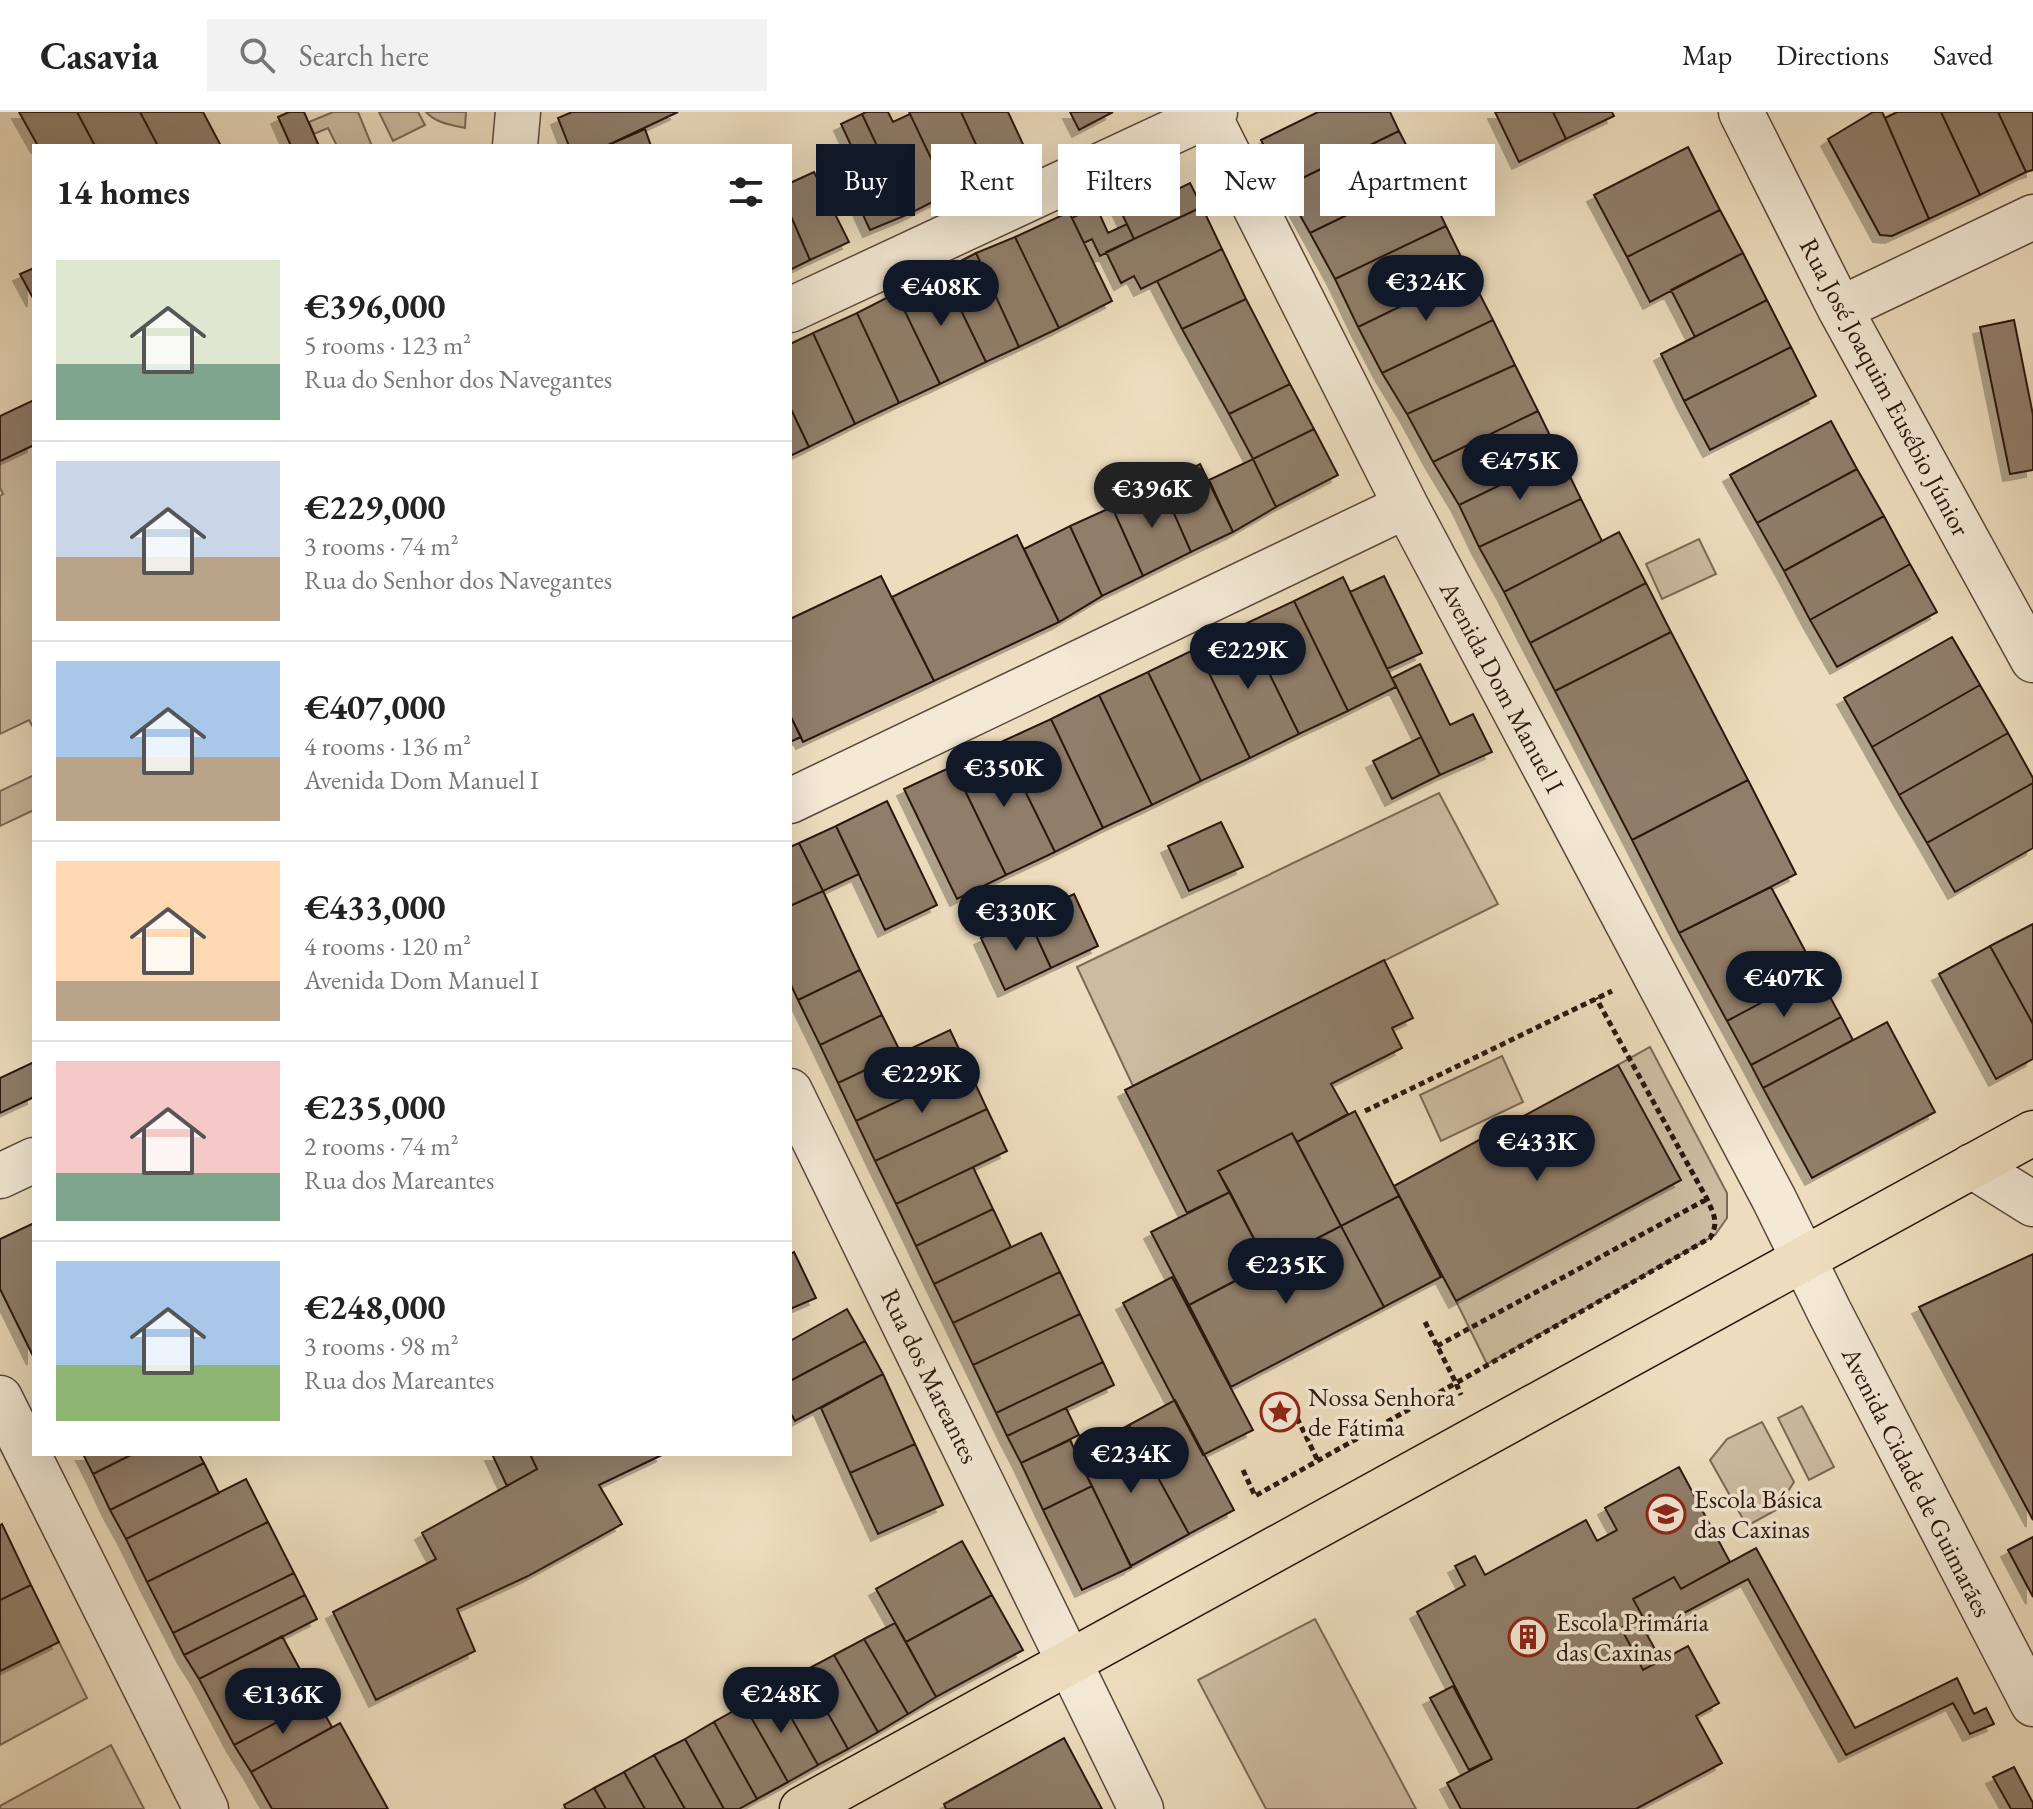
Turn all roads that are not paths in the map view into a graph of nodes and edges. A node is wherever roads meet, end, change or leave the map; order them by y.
1 (518, 112) edge
2 (1741, 112) edge
3 (1210, 113) edge
4 (515, 144) edge
5 (2033, 217) edge
6 (792, 309) edge
7 (1840, 309) junction
8 (1406, 506) junction
9 (2019, 600) edge
10 (2033, 660) edge
11 (792, 800) edge
12 (792, 1095) edge
13 (2033, 1133) edge
14 (32, 1161) edge
15 (1972, 1166) junction
16 (0, 1176) edge
17 (2033, 1204) edge
18 (1803, 1259) junction
19 (0, 1398) edge
20 (1068, 1661) junction
21 (2033, 1704) edge
22 (206, 1809) edge
23 (802, 1809) edge
24 (1141, 1809) edge

1 - 4 street
2 - 7 street, Rua José Joaquim Eusébio Júnior
3 - 6 street
3 - 8 street, Avenida Dom Manuel I
5 - 7 street
7 - 9 street, Rua José Joaquim Eusébio Júnior
8 - 11 street
8 - 18 street, Avenida Dom Manuel I
9 - 10 street, Rua José Joaquim Eusébio Júnior
12 - 20 street, Rua dos Mareantes
13 - 15 main road
14 - 16 street
15 - 17 street
15 - 18 main road
18 - 20 main road
18 - 21 street, Avenida Cidade de Guimarães
19 - 22 street
20 - 23 main road
20 - 24 street, Rua dos Mareantes

